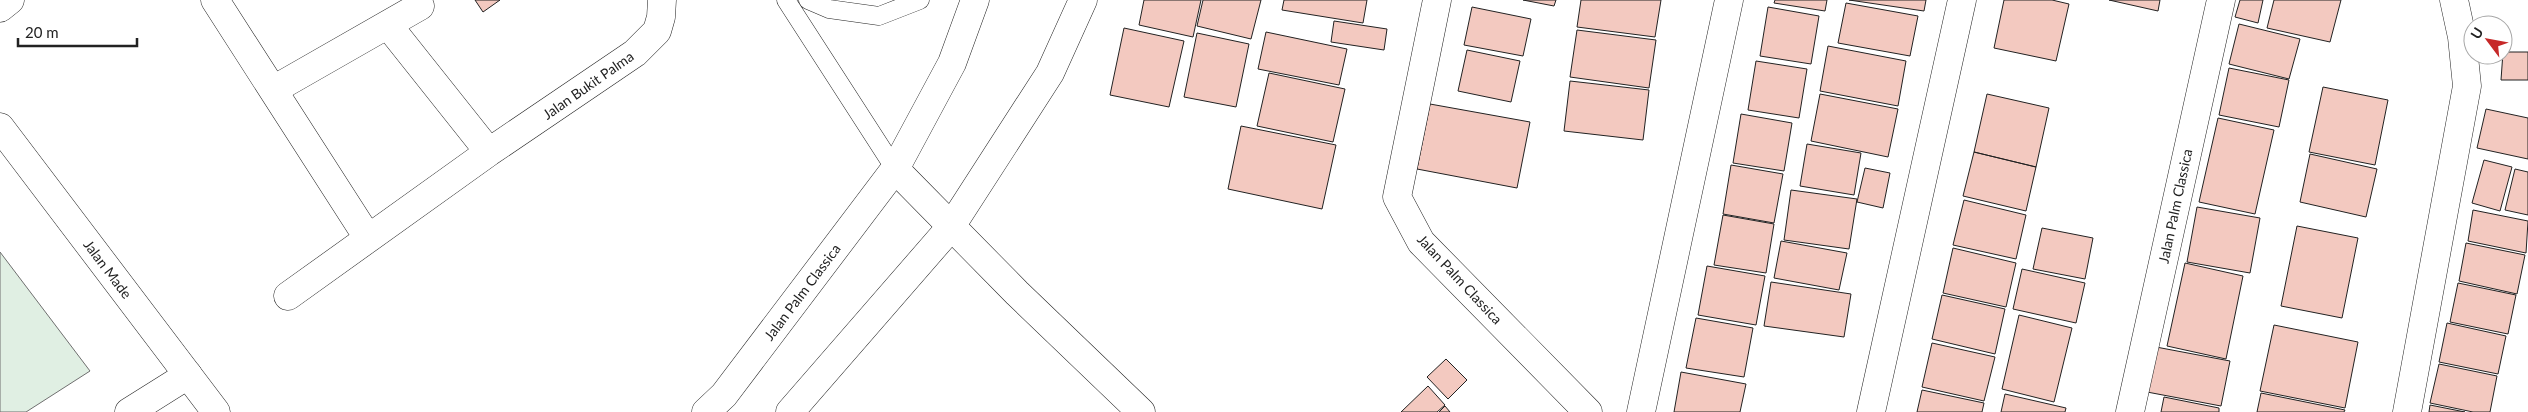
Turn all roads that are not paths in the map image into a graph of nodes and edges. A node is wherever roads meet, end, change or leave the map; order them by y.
1 (10, 0) edge
2 (215, 0) edge
3 (662, 0) edge
4 (786, 0) edge
5 (808, 0) edge
6 (920, 0) edge
7 (975, 0) edge
8 (1083, 0) edge
9 (1437, 0) edge
10 (1729, 0) edge
11 (1962, 0) edge
12 (2221, 0) edge
13 (2454, 0) edge
14 (420, 6) dead end
15 (0, 8) edge
16 (388, 25) junction
17 (273, 90) junction
18 (0, 127) edge
19 (489, 152) junction
20 (895, 169) junction
21 (950, 228) junction
22 (368, 238) junction
23 (288, 296) dead end
24 (188, 375) junction
25 (129, 412) edge
26 (216, 412) edge
27 (706, 412) edge
28 (790, 412) edge
29 (1141, 412) edge
30 (1588, 412) edge
31 (1641, 412) edge
32 (1872, 412) edge
33 (2130, 412) edge
34 (2407, 412) edge

1 - 15 street
2 - 17 street
3 - 19 street, Jalan Bukit Palma
4 - 20 lane
5 - 6 lane
7 - 20 street, Jalan Palm Classica
8 - 21 street
9 - 30 street, Jalan Palm Classica
10 - 31 street
11 - 32 street
12 - 33 street, Jalan Palm Classica
13 - 34 street
14 - 16 street
16 - 17 street
16 - 19 street
17 - 22 street
18 - 24 street, Jalan Made
19 - 22 street, Jalan Bukit Palma
20 - 21 street
20 - 27 street, Jalan Palm Classica
21 - 28 street
21 - 29 street
22 - 23 street, Jalan Bukit Palma
24 - 25 street
24 - 26 street, Jalan Made

